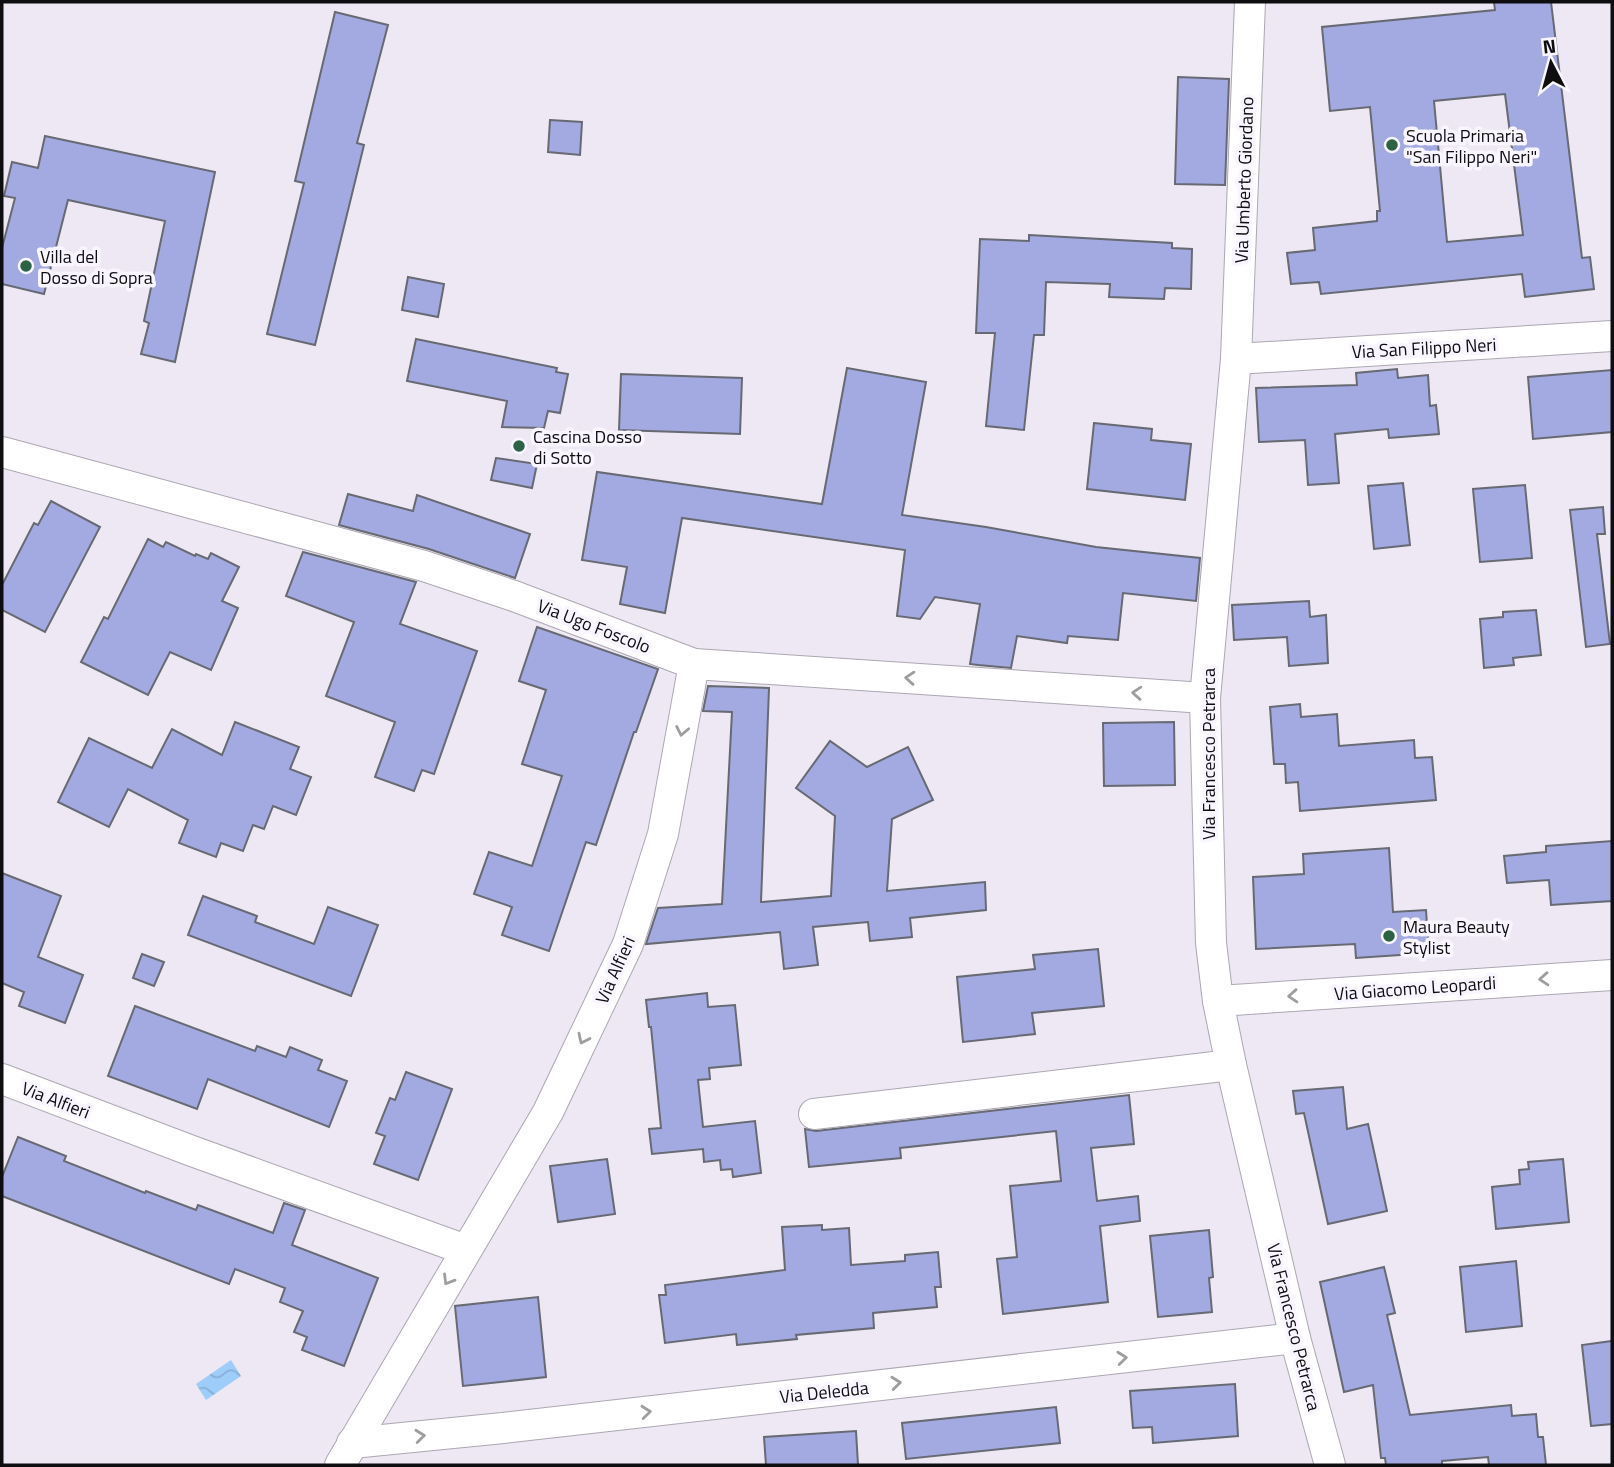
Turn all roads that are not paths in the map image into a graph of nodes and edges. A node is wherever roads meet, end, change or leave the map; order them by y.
1 (1250, 2) edge
2 (1612, 336) edge
3 (1236, 359) junction
4 (2, 452) edge
5 (694, 664) junction
6 (1205, 698) junction
7 (1612, 975) edge
8 (1218, 1002) junction
9 (1231, 1065) junction
10 (2, 1079) edge
11 (814, 1114) dead end
12 (466, 1250) junction
13 (1295, 1338) junction
14 (346, 1454) edge
15 (1330, 1465) edge

1 - 3 street, Via Umberto Giordano
2 - 3 street, Via San Filippo Neri
3 - 6 street, Via Francesco Petrarca
4 - 5 street, Via Ugo Foscolo
6 -> 5 street, Via Ugo Foscolo
5 -> 12 street, Via Alfieri
6 - 8 street, Via Francesco Petrarca
7 -> 8 street, Via Giacomo Leopardi
8 - 9 street, Via Francesco Petrarca
9 - 11 street
9 - 13 street, Via Francesco Petrarca
10 - 12 street, Via Alfieri
12 -> 14 street, Via Alfieri
14 -> 13 street, Via Deledda
13 - 15 street, Via Francesco Petrarca

